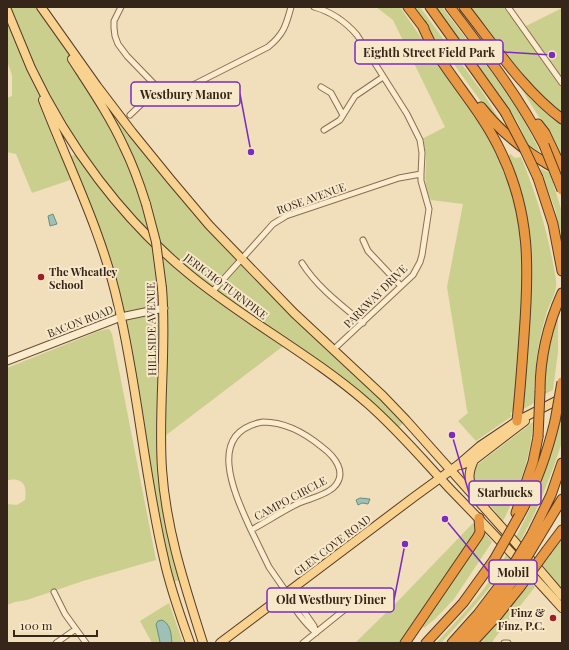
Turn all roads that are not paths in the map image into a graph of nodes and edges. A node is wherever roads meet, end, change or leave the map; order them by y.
1 (121, 7) edge
2 (291, 7) edge
3 (314, 7) edge
4 (408, 7) edge
5 (430, 7) edge
6 (450, 7) edge
7 (464, 7) edge
8 (508, 7) edge
9 (7, 10) edge
10 (43, 10) edge
11 (422, 25) junction
12 (32, 69) junction
13 (384, 77) junction
14 (562, 83) edge
15 (157, 87) junction
16 (321, 87) dead end
17 (521, 104) junction
18 (130, 115) dead end
19 (343, 115) junction
20 (562, 119) edge
21 (324, 130) dead end
22 (562, 169) edge
23 (562, 172) edge
24 (420, 174) junction
25 (562, 190) edge
26 (363, 240) dead end
27 (241, 259) junction
28 (302, 264) dead end
29 (562, 271) edge
30 (401, 286) junction
31 (212, 292) junction
32 (562, 293) edge
33 (164, 308) junction
34 (121, 317) junction
35 (363, 323) junction
36 (333, 350) junction
37 (7, 361) edge
38 (562, 382) edge
39 (562, 398) edge
40 (544, 408) junction
41 (517, 421) junction
42 (474, 460) junction
43 (562, 463) edge
44 (458, 465) junction
45 (451, 470) junction
46 (441, 478) junction
47 (562, 499) edge
48 (479, 502) junction
49 (517, 515) junction
50 (479, 518) junction
51 (251, 530) junction
52 (562, 530) edge
53 (535, 536) junction
54 (509, 579) junction
55 (54, 592) dead end
56 (287, 593) junction
57 (562, 596) edge
58 (354, 602) dead end
59 (562, 608) edge
60 (76, 629) junction
61 (316, 633) junction
62 (56, 643) edge
63 (86, 643) edge
64 (190, 643) edge
65 (203, 643) edge
66 (220, 643) edge
67 (303, 643) edge
68 (405, 643) edge
69 (426, 643) edge
70 (452, 643) edge
71 (462, 643) edge
72 (472, 643) edge
73 (504, 643) edge
74 (508, 643) edge

1 - 15 street
2 - 15 street
3 - 13 street, PARKWAY DRIVE
4 - 11 highway
5 - 29 highway, bridge
6 - 17 highway
7 - 20 highway
8 - 14 street
9 - 12 main road, JERICHO TURNPIKE
10 - 27 main road, JERICHO TURNPIKE
10 - 33 main road, HILLSIDE AVENUE, bridge
11 - 23 highway
11 - 41 highway
12 - 31 main road, JERICHO TURNPIKE
12 - 34 main road, HILLSIDE AVENUE
13 - 19 street
13 - 24 street, PARKWAY DRIVE
15 - 18 street
16 - 19 street
17 - 22 highway
17 - 25 highway, bridge
19 - 21 street
24 - 27 street, ROSE AVENUE
24 - 30 street, PARKWAY DRIVE
26 - 30 street
27 - 31 street, ROSE AVENUE
27 - 36 main road, JERICHO TURNPIKE
28 - 35 street
30 - 35 street, PARKWAY DRIVE
31 - 46 main road, JERICHO TURNPIKE
32 - 49 highway, bridge
33 - 34 street, BACON ROAD
33 - 65 main road, HILLSIDE AVENUE
34 - 37 street, BACON ROAD
34 - 64 main road, HILLSIDE AVENUE
35 - 36 street, PARKWAY DRIVE
36 - 45 main road, JERICHO TURNPIKE
38 - 49 highway, bridge
39 - 40 main road, GLEN COVE ROAD
40 - 41 main road, GLEN COVE ROAD
40 - 42 main road, GLEN COVE ROAD
41 - 44 main road, GLEN COVE ROAD
42 - 44 main road, GLEN COVE ROAD
42 - 48 main road
43 - 53 highway
44 - 45 main road, GLEN COVE ROAD
45 - 46 main road, GLEN COVE ROAD
45 - 48 main road, JERICHO TURNPIKE
46 - 50 main road, JERICHO TURNPIKE
46 - 56 main road, GLEN COVE ROAD
47 - 53 highway
48 - 57 main road, JERICHO TURNPIKE
49 - 69 highway, bridge
50 - 59 main road, JERICHO TURNPIKE
50 - 68 highway
51 - 51 street, CAMPO CIRCLE
51 - 56 street, CAMPO CIRCLE
52 - 72 highway, bridge
53 - 54 highway, bridge
54 - 70 highway
54 - 71 highway
55 - 60 street
56 - 61 street, CAMPO CIRCLE
56 - 66 main road, GLEN COVE ROAD
58 - 61 street
60 - 62 street
60 - 63 street
61 - 67 street
73 - 74 street

